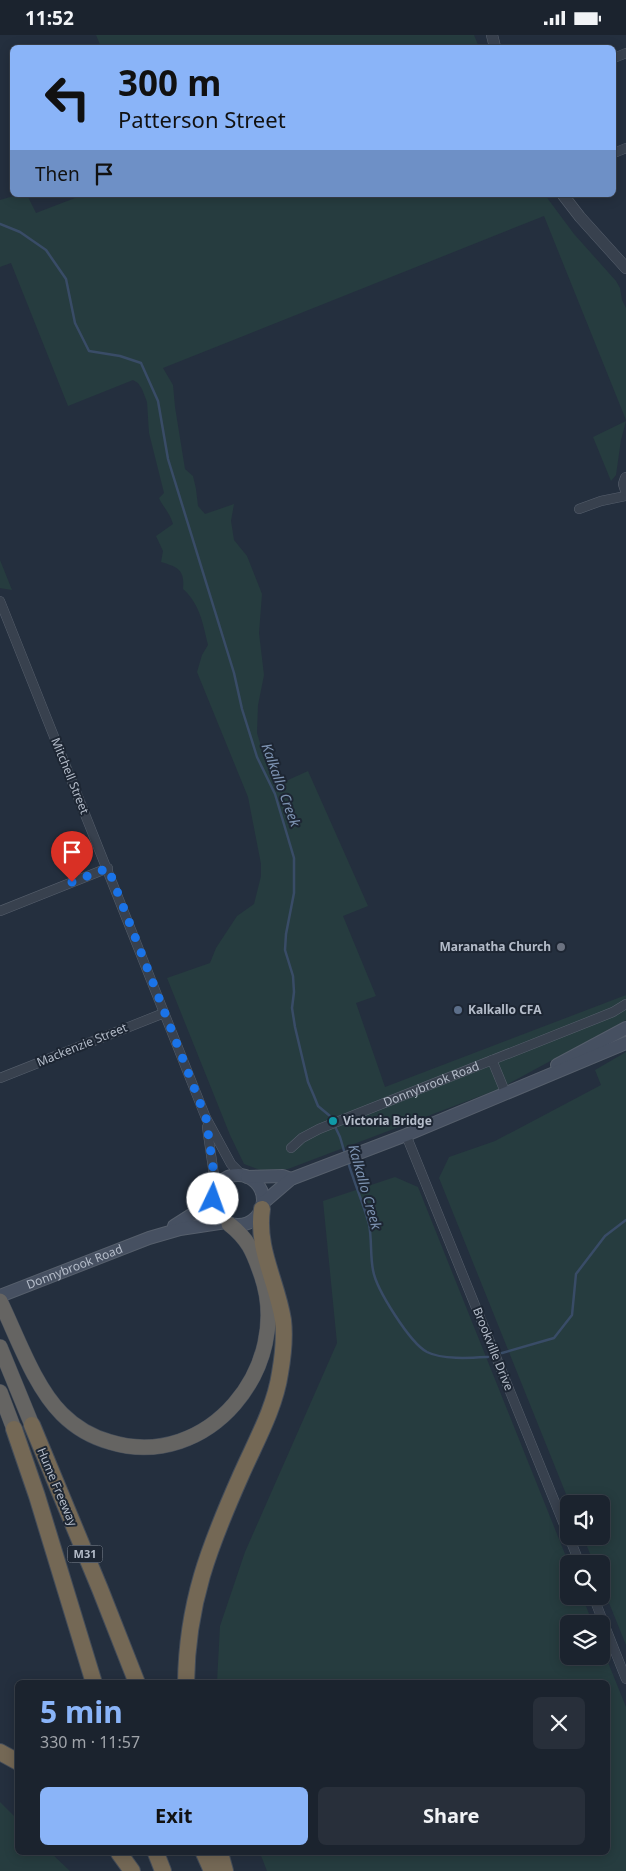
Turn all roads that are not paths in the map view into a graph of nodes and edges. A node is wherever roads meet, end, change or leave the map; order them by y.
1 (565, 197) edge
2 (624, 267) edge
3 (626, 277) edge
4 (625, 484) edge
5 (626, 496) edge
6 (610, 499) junction
7 (579, 509) dead end
8 (0, 601) edge
9 (108, 868) junction
10 (0, 911) edge
11 (626, 1004) edge
12 (164, 1013) junction
13 (626, 1028) edge
14 (626, 1043) edge
15 (492, 1060) junction
16 (0, 1078) edge
17 (509, 1093) junction
18 (206, 1118) junction
19 (406, 1135) junction
20 (291, 1148) dead end
21 (245, 1177) junction
22 (291, 1179) junction
23 (216, 1190) junction
24 (262, 1206) junction
25 (228, 1223) junction
26 (149, 1238) junction
27 (0, 1295) edge
28 (0, 1301) edge
29 (0, 1347) edge
30 (0, 1392) edge
31 (32, 1425) joint
32 (14, 1429) joint
33 (576, 1555) edge
34 (597, 1605) edge
35 (626, 1679) edge
36 (93, 1680) edge
37 (136, 1680) edge
38 (186, 1680) edge
39 (0, 1752) edge
40 (15, 1760) edge
41 (120, 1855) edge
42 (157, 1855) edge
43 (205, 1855) edge
44 (221, 1855) edge
45 (132, 1871) edge
46 (163, 1871) edge
47 (212, 1871) edge
48 (225, 1871) edge

1 - 2 street
2 - 3 street
4 - 6 street
5 - 6 street
6 - 7 street
8 - 9 street, Mitchell Street
9 - 10 street
9 - 12 street, Mitchell Street
11 - 15 street, Donnybrook Road
12 - 16 street, Mackenzie Street
12 - 18 street, Mitchell Street
13 - 17 main road
14 - 17 main road
15 - 17 street, Donnybrook Road
15 - 20 street, Donnybrook Road
17 - 19 main road
18 - 21 street, Mitchell Street
18 - 23 street, Mitchell Street
19 - 22 main road
19 - 33 street, Brookville Drive
21 - 22 main road
21 - 23 main road
21 - 24 main road
22 - 24 main road
23 - 25 main road
23 - 26 main road, Donnybrook Road
24 - 25 main road
24 - 38 highway
25 - 26 main road, Donnybrook Road
25 - 28 highway
26 - 27 main road, Donnybrook Road
29 - 31 highway, Hume Freeway / M31
30 - 32 highway, Hume Freeway / M31
31 - 37 highway, Hume Freeway / M31
32 - 36 highway, Hume Freeway / M31
34 - 35 street
39 - 40 highway
41 - 45 highway
42 - 46 highway
43 - 47 highway
44 - 48 highway

